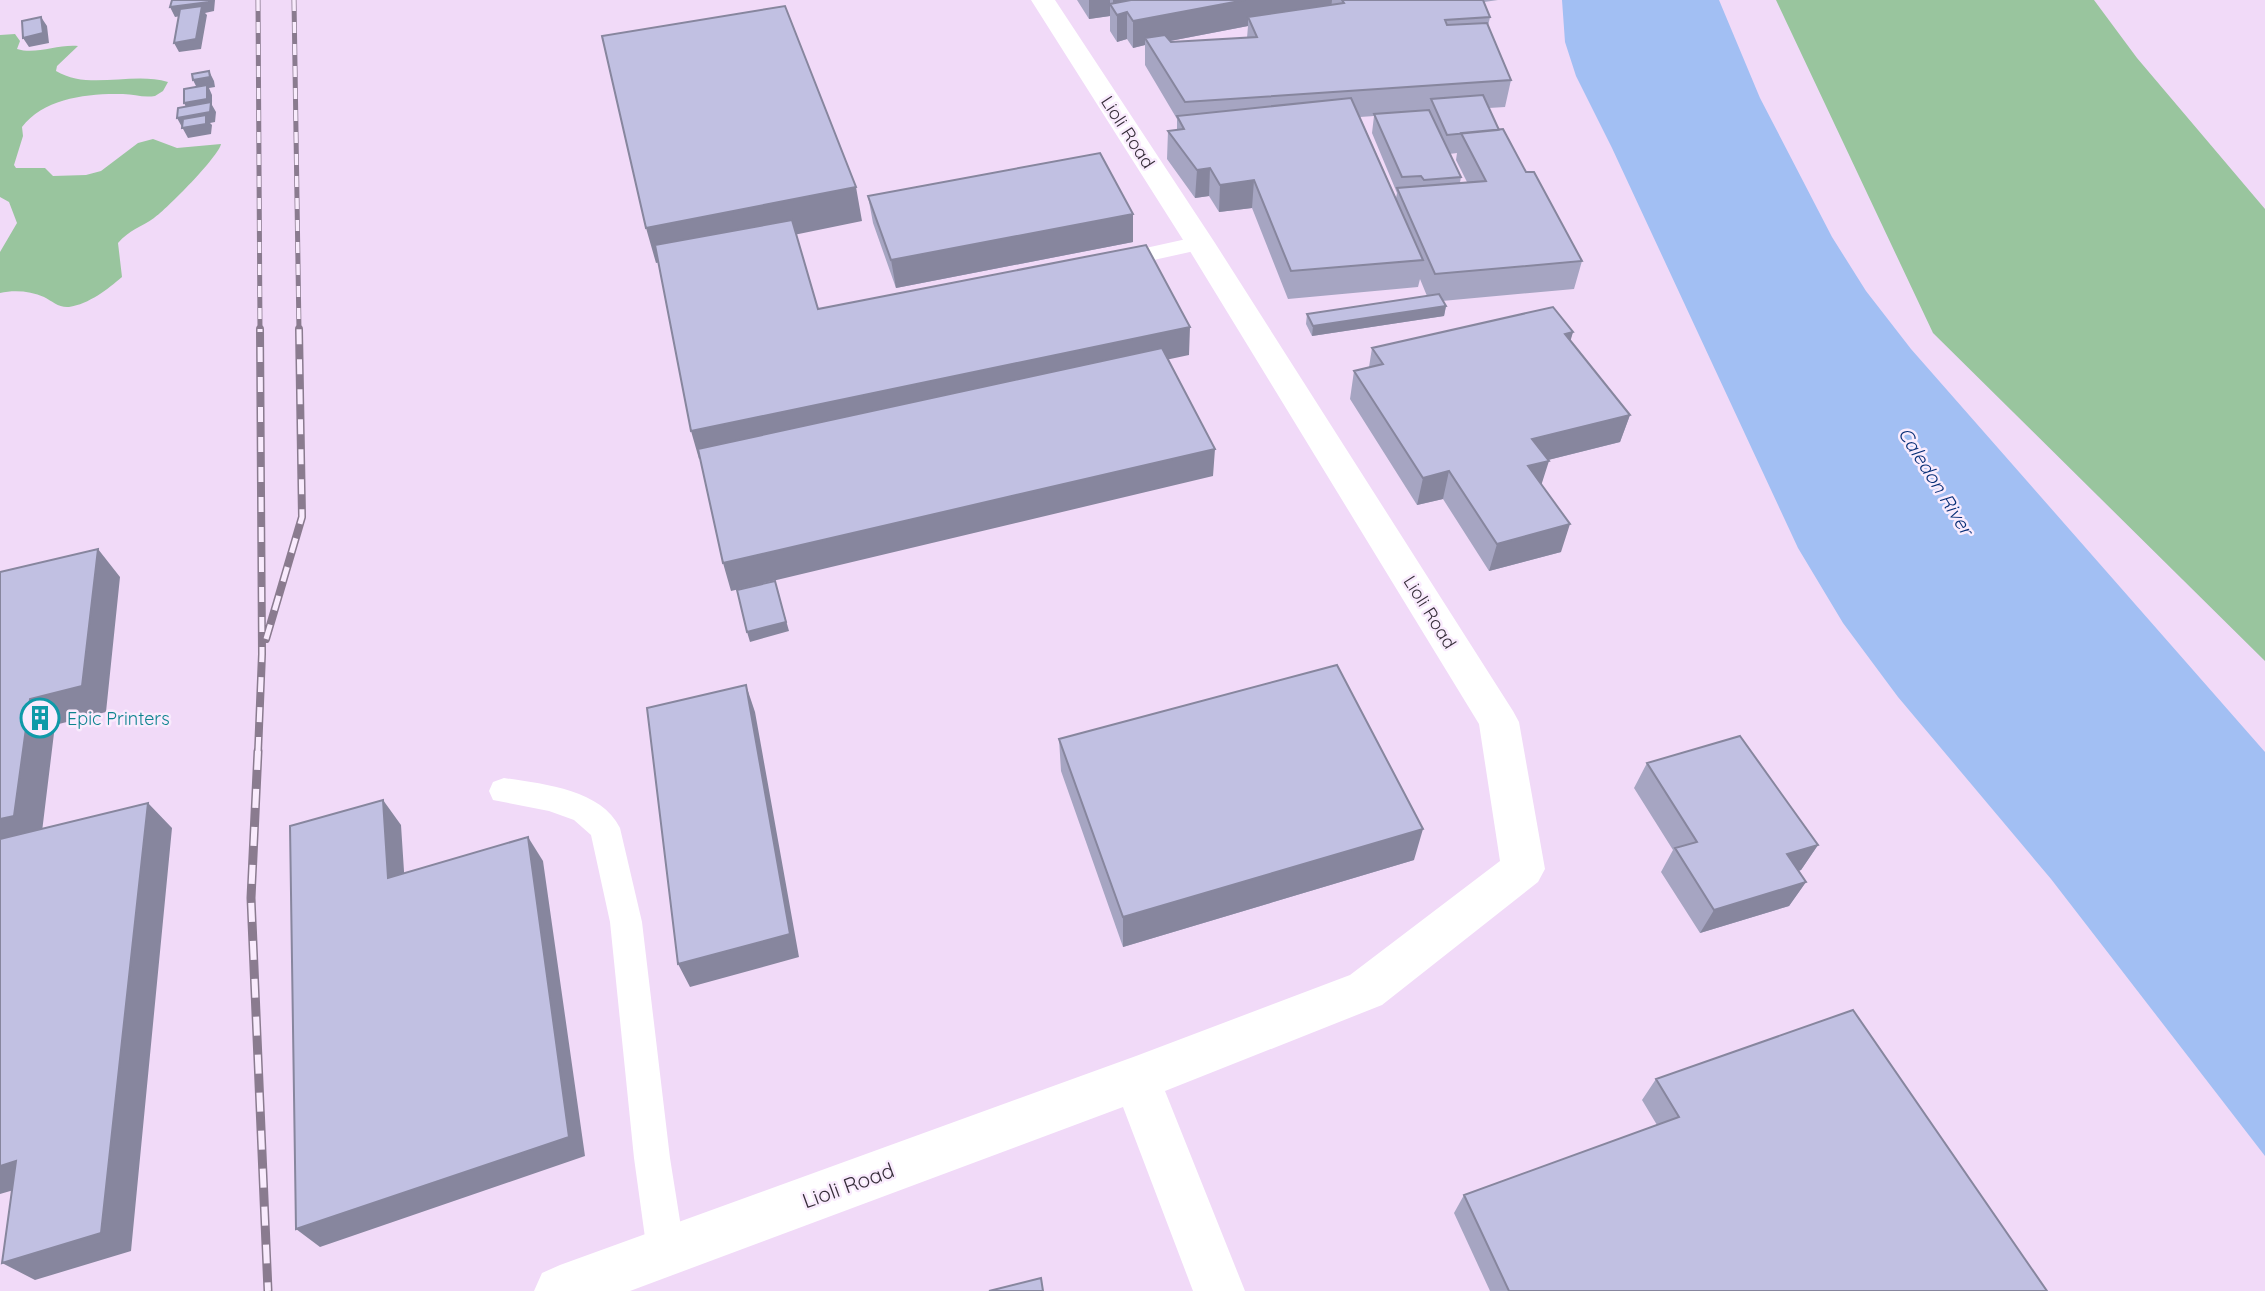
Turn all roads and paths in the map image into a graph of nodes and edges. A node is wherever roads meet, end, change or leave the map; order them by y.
1 (1043, 0) edge
2 (1200, 243) junction
3 (1088, 268) edge
4 (504, 791) dead end
5 (1136, 1079) junction
6 (666, 1252) junction
7 (560, 1291) edge
8 (1219, 1291) edge

1 - 2 street, Lioli Road
2 - 3 lane
2 - 5 street, Lioli Road
4 - 6 lane
5 - 6 street, Lioli Road
5 - 8 street
6 - 7 street, Lioli Road

